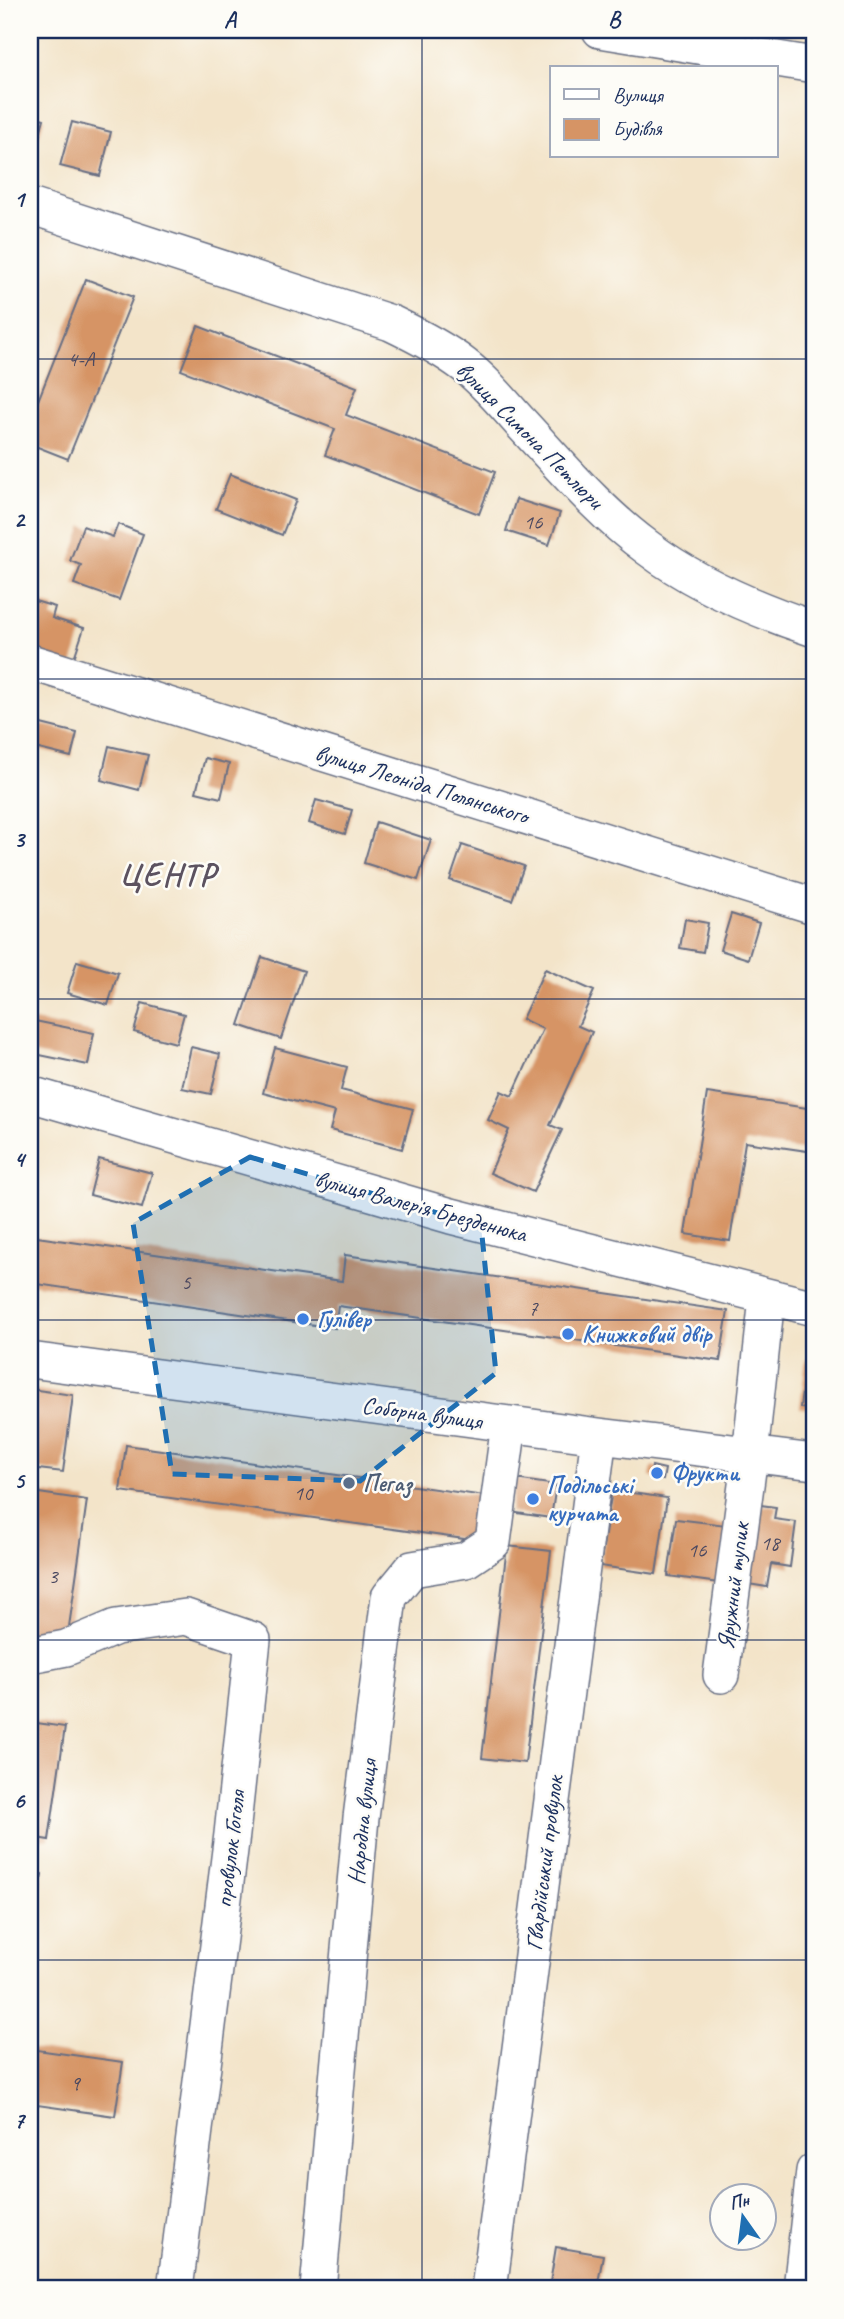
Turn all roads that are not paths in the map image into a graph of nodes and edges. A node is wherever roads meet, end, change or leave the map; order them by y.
1 (600, 30) edge
2 (814, 65) edge
3 (30, 206) edge
4 (814, 629) edge
5 (30, 662) edge
6 (814, 906) edge
7 (30, 1094) edge
8 (767, 1298) junction
9 (814, 1308) edge
10 (30, 1360) edge
11 (509, 1424) junction
12 (599, 1436) junction
13 (750, 1455) junction
14 (814, 1462) edge
15 (30, 1655) edge
16 (721, 1675) dead end
17 (814, 2171) edge
18 (175, 2289) edge
19 (318, 2289) edge
20 (489, 2289) edge
21 (801, 2289) edge

1 - 2 street
3 - 4 street, вулиця Симона Петлюри
5 - 6 street, вулиця Леоніда Полянського
7 - 8 street, вулиця Валерія Брезденюка
8 - 9 street, вулиця Валерія Брезденюка
8 - 13 street, Яружний тупик
10 - 11 street, Соборна вулиця
11 - 12 street, Соборна вулиця
11 - 19 street, Народна вулиця
12 - 13 street, Соборна вулиця
12 - 20 street, Гвардійський провулок
13 - 14 street, Соборна вулиця
13 - 16 street, Яружний тупик
15 - 18 street, провулок Гоголя
17 - 21 street

